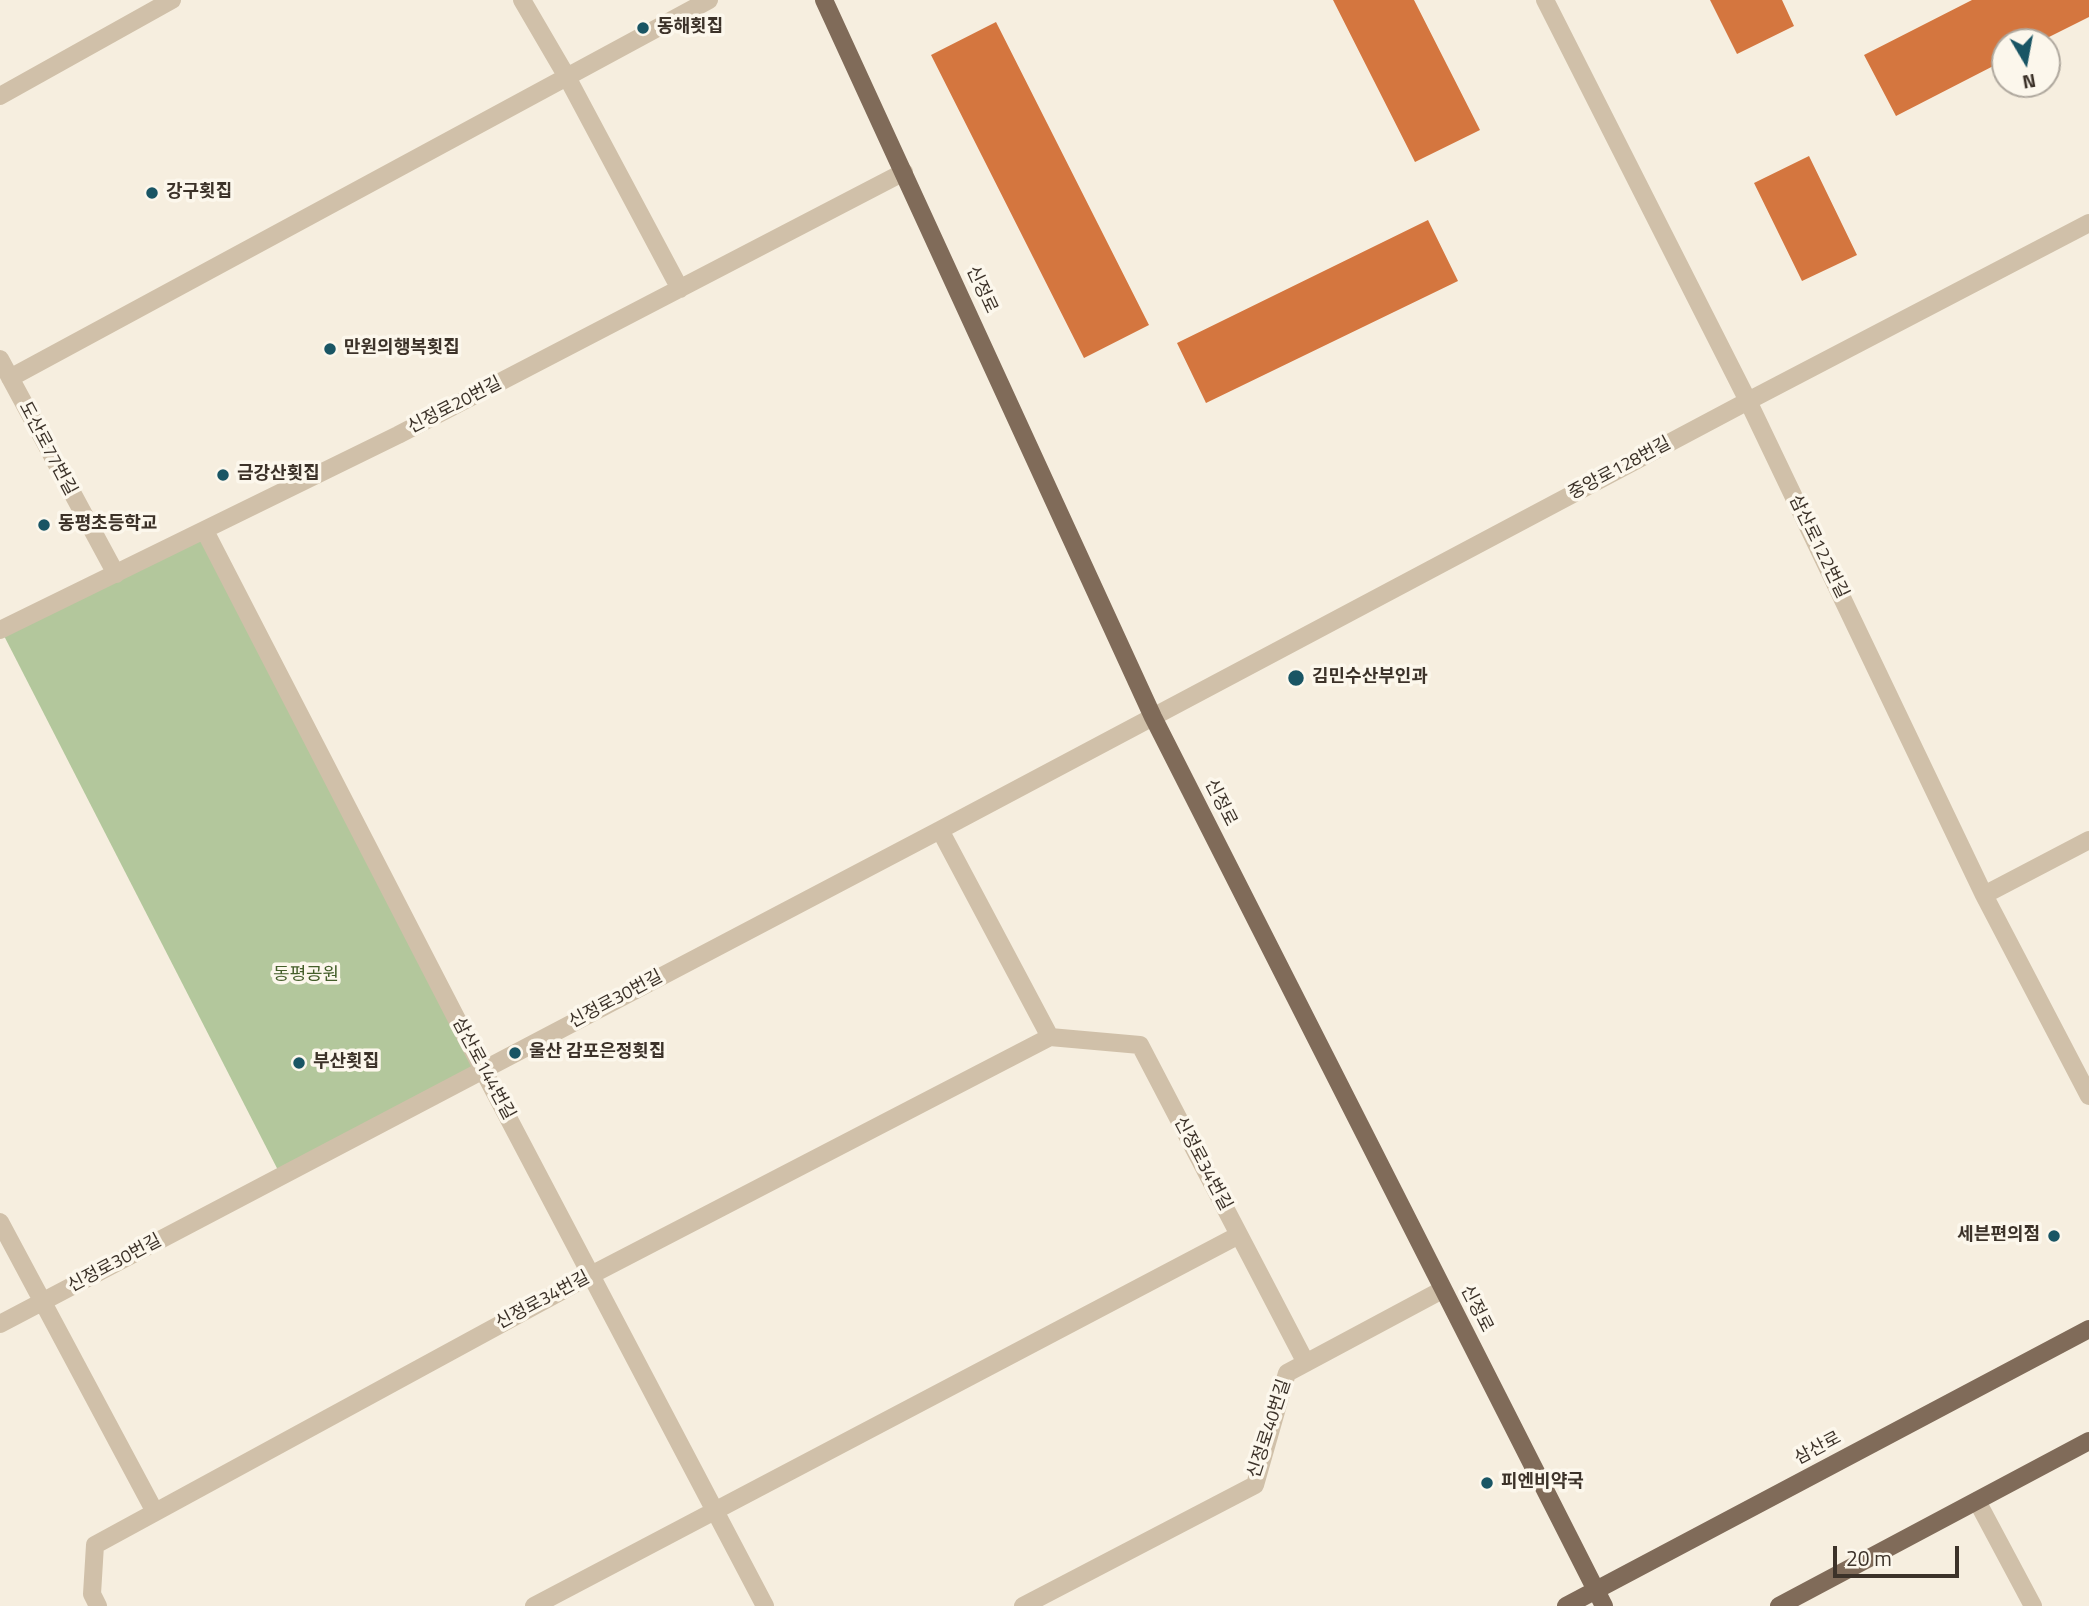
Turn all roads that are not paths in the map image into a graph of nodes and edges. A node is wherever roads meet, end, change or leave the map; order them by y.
1 (172, 0) edge
2 (522, 0) edge
3 (709, 0) edge
4 (1545, 0) edge
5 (827, 2) edge
6 (567, 77) junction
7 (0, 96) edge
8 (904, 172) junction
9 (2089, 223) edge
10 (681, 289) junction
11 (0, 359) edge
12 (10, 378) junction
13 (1748, 401) junction
14 (205, 531) junction
15 (116, 575) junction
16 (0, 630) edge
17 (1153, 717) junction
18 (940, 830) junction
19 (2089, 840) edge
20 (1984, 895) junction
21 (1050, 1037) junction
22 (483, 1070) junction
23 (2089, 1096) edge
24 (0, 1222) edge
25 (1239, 1235) junction
26 (591, 1275) junction
27 (1443, 1290) junction
28 (42, 1301) junction
29 (0, 1324) edge
30 (2089, 1329) edge
31 (1306, 1363) junction
32 (2089, 1441) edge
33 (1977, 1500) junction
34 (715, 1511) junction
35 (155, 1512) junction
36 (1599, 1598) edge
37 (98, 1606) edge
38 (534, 1606) edge
39 (765, 1606) edge
40 (1023, 1606) edge
41 (1566, 1606) edge
42 (1779, 1606) edge
43 (2033, 1606) edge

1 - 7 street
2 - 6 street
3 - 6 street
4 - 13 street, 삼산로122번길
5 - 8 main road, 신정로
6 - 10 street
6 - 12 street
8 - 10 street, 신정로20번길
8 - 17 main road, 신정로
9 - 13 street, 중앙로128번길
10 - 14 street, 신정로20번길
11 - 12 street, 도산로77번길
12 - 15 street, 도산로77번길
13 - 17 street, 중앙로128번길
13 - 20 street, 삼산로122번길
14 - 15 street, 신정로20번길
14 - 22 street, 삼산로144번길
15 - 16 street, 신정로20번길
17 - 18 street, 신정로30번길
17 - 27 main road, 신정로
18 - 21 street
18 - 22 street, 신정로30번길
19 - 20 street
20 - 23 street, 삼산로122번길
21 - 25 street, 신정로34번길
21 - 26 street, 신정로34번길
22 - 26 street, 삼산로144번길
22 - 28 street, 신정로30번길
24 - 28 street
25 - 31 street, 신정로34번길
25 - 34 street
26 - 34 street, 삼산로144번길
26 - 35 street, 신정로34번길
27 - 31 street, 신정로40번길
27 - 36 main road, 신정로
28 - 29 street, 신정로30번길
28 - 35 street
30 - 36 main road, 삼산로
31 - 40 street, 신정로40번길
32 - 33 main road
33 - 42 main road
33 - 43 street
34 - 38 street
34 - 39 street, 삼산로144번길
35 - 37 street, 신정로34번길
36 - 41 main road, 삼산로

